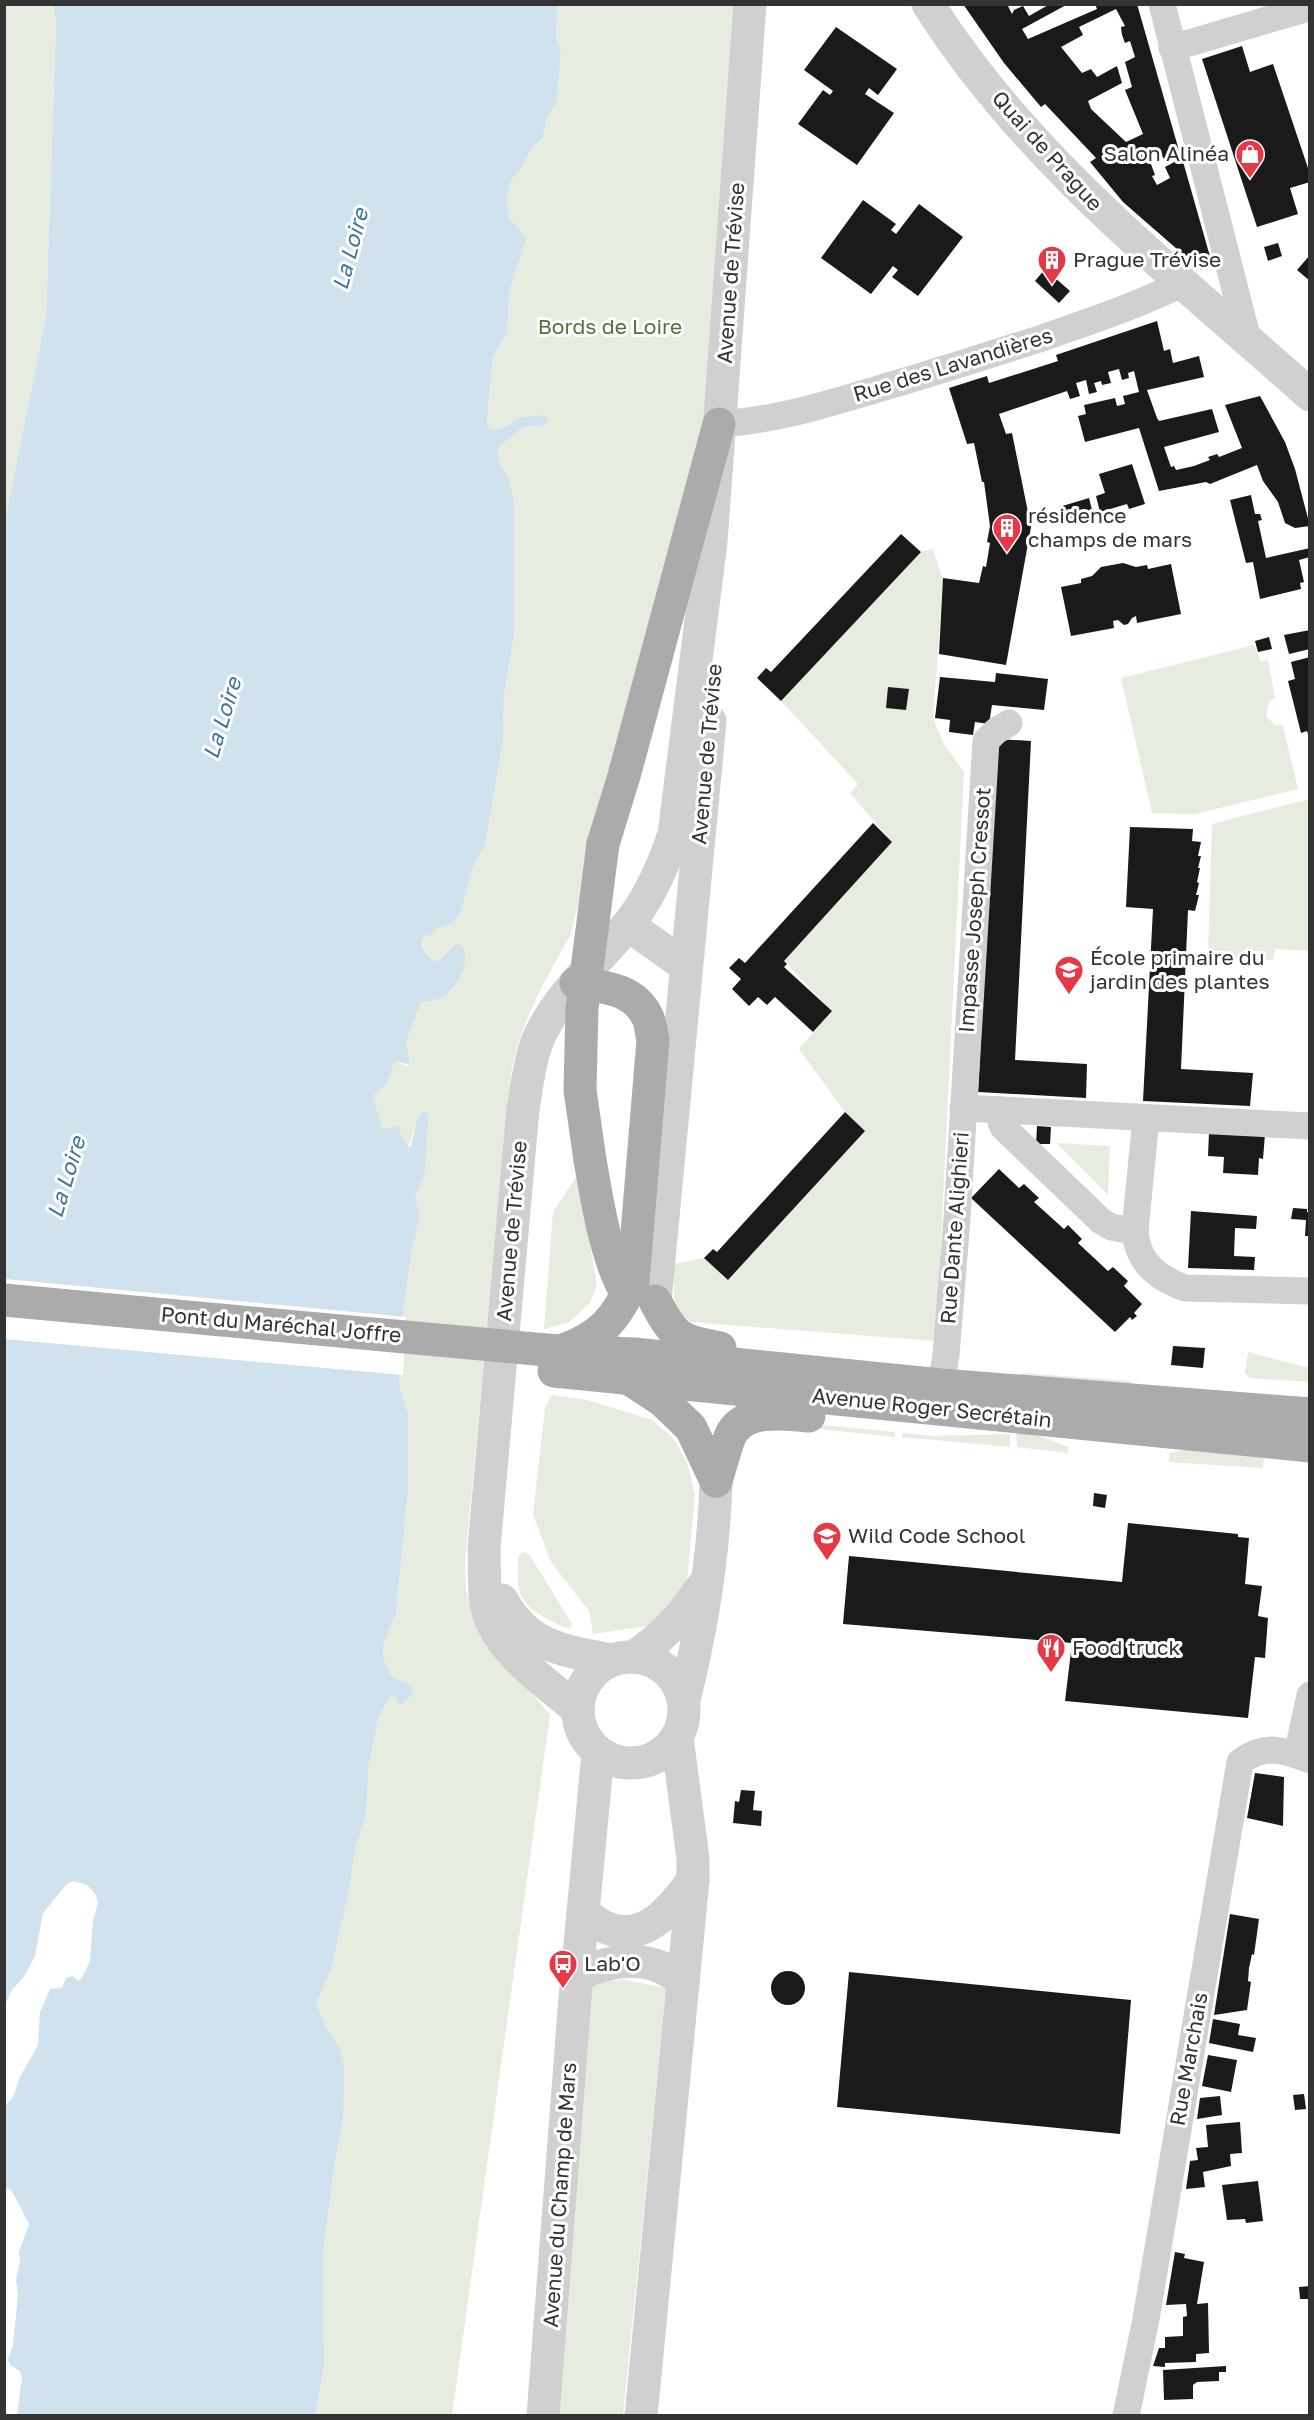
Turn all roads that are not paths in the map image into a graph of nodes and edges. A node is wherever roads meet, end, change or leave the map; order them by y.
1 (750, 4) edge
2 (928, 4) edge
3 (1162, 4) edge
4 (1310, 6) edge
5 (1173, 48) junction
6 (1180, 284) junction
7 (1248, 340) junction
8 (1310, 395) edge
9 (719, 424) junction
10 (711, 542) junction
11 (1009, 723) dead end
12 (628, 925) junction
13 (686, 966) junction
14 (576, 984) junction
15 (963, 1108) junction
16 (1001, 1110) junction
17 (1146, 1118) junction
18 (1310, 1126) edge
19 (1135, 1231) junction
20 (1310, 1291) edge
21 (641, 1298) junction
22 (4, 1300) edge
23 (4, 1323) edge
24 (558, 1358) junction
25 (876, 1377) junction
26 (630, 1379) junction
27 (941, 1385) junction
28 (975, 1412) junction
29 (1310, 1414) edge
30 (1310, 1446) edge
31 (716, 1481) junction
32 (485, 1569) junction
33 (706, 1581) junction
34 (623, 1658) junction
35 (1310, 1695) edge
36 (684, 1700) junction
37 (578, 1710) junction
38 (677, 1738) junction
39 (598, 1753) junction
40 (1303, 1757) edge
41 (693, 1880) junction
42 (583, 1913) junction
43 (577, 1975) junction
44 (683, 1983) junction
45 (543, 2415) edge
46 (641, 2415) edge
47 (1126, 2415) edge

1 - 9 street, Avenue de Trévise
2 - 6 street, Quai de Prague
3 - 5 street
4 - 5 street
5 - 7 street
6 - 7 street, Quai de Prague
6 - 9 street, Rue des Lavandières
7 - 8 street, Quai de Prague
9 - 10 street, Avenue de Trévise
9 - 21 main road, bridge
10 - 12 street, Avenue de Trévise
10 - 13 street, Avenue de Trévise
11 - 15 street, Impasse Joseph Cressot
12 - 13 street
12 - 14 street, Avenue de Trévise
13 - 21 street, Avenue de Trévise
14 - 21 main road
14 - 32 street, Avenue de Trévise
15 - 16 street, Rue Dante Alighieri
15 - 27 street, Rue Dante Alighieri
16 - 17 street, Rue Dante Alighieri
16 - 19 street, Rue Dante Alighieri
17 - 18 street, Rue Dante Alighieri
17 - 19 street
19 - 20 street
21 - 24 main road
21 - 25 main road
22 - 24 main road, Pont du Maréchal Joffre, bridge
23 - 24 main road, Pont du Maréchal Joffre
24 - 25 main road, Avenue Roger Secrétain
24 - 26 main road, Avenue Roger Secrétain
25 - 27 main road, Avenue Roger Secrétain
26 - 28 main road, Avenue Roger Secrétain
26 - 31 main road
27 - 29 main road, Avenue Roger Secrétain
28 - 30 main road, Avenue Roger Secrétain
28 - 31 main road
31 - 33 street
32 - 34 street, Avenue de Trévise
32 - 37 street, Avenue de Trévise
33 - 34 street
33 - 36 street
34 - 36 street
34 - 37 street
35 - 40 street
36 - 38 street
37 - 39 street
38 - 39 street
38 - 41 street
39 - 42 street, Avenue du Champ de Mars
40 - 47 street, Rue Marchais
41 - 42 street
41 - 44 street
42 - 43 street, Avenue du Champ de Mars
43 - 44 street
43 - 45 street, Avenue du Champ de Mars
44 - 46 street

